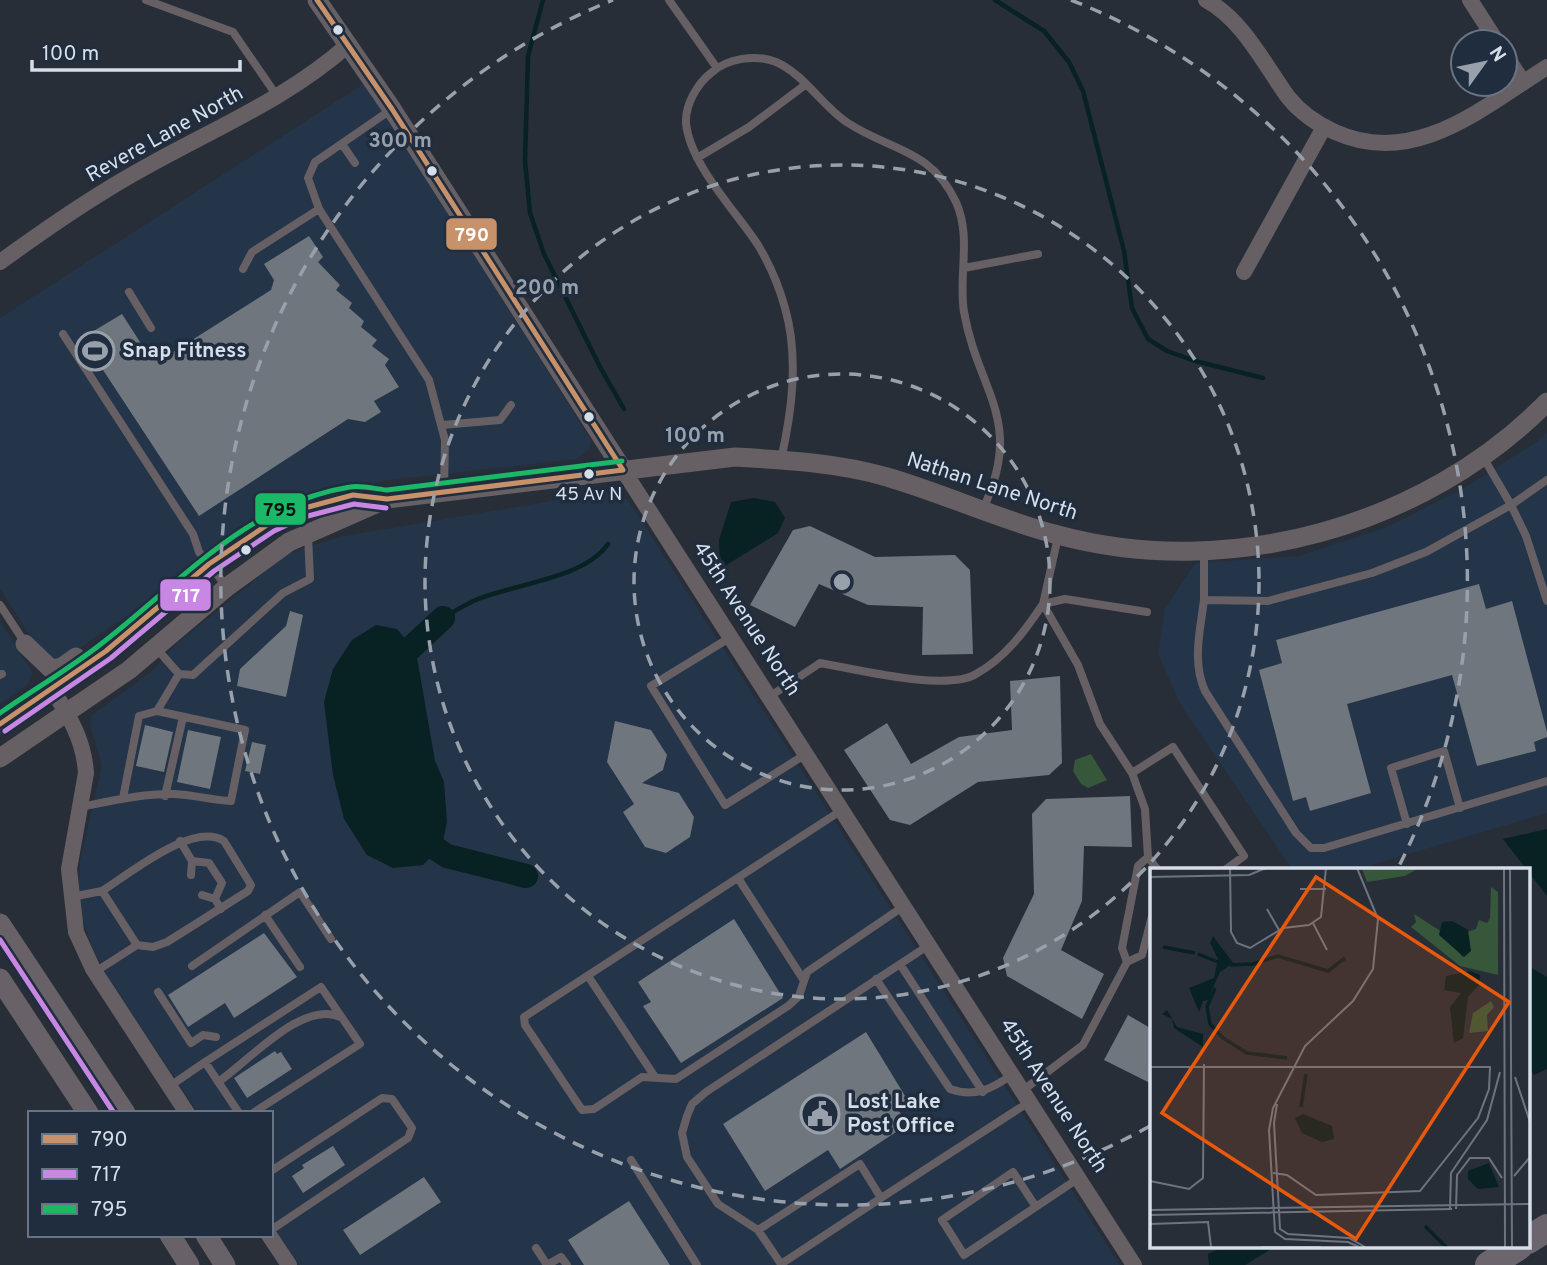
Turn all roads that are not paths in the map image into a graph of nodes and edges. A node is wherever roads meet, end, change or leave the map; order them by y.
1 (146, 0) edge
2 (317, 0) edge
3 (668, 0) edge
4 (1206, 0) edge
5 (1470, 0) edge
6 (1488, 28) edge
7 (349, 44) junction
8 (1547, 67) edge
9 (717, 68) junction
10 (1519, 76) edge
11 (1523, 82) junction
12 (805, 85) junction
13 (277, 96) junction
14 (392, 109) junction
15 (1324, 127) junction
16 (342, 144) junction
17 (697, 158) junction
18 (355, 163) dead end
19 (319, 209) junction
20 (1038, 254) dead end
21 (0, 262) edge
22 (964, 268) junction
23 (243, 269) dead end
24 (1244, 272) dead end
25 (129, 292) dead end
26 (151, 328) dead end
27 (63, 334) dead end
28 (1547, 402) edge
29 (512, 405) dead end
30 (442, 425) junction
31 (1483, 457) junction
32 (781, 460) junction
33 (624, 470) junction
34 (1546, 484) edge
35 (444, 492) junction
36 (387, 499) junction
37 (1511, 505) junction
38 (982, 510) junction
39 (308, 533) junction
40 (1058, 535) junction
41 (1204, 550) junction
42 (209, 564) junction
43 (227, 587) junction
44 (1204, 600) junction
45 (1547, 601) edge
46 (1043, 604) junction
47 (0, 605) edge
48 (1147, 612) dead end
49 (136, 627) junction
50 (731, 636) junction
51 (25, 644) junction
52 (156, 648) junction
53 (179, 674) junction
54 (52, 689) junction
55 (769, 697) junction
56 (30, 704) junction
57 (157, 711) junction
58 (67, 714) junction
59 (183, 717) junction
60 (0, 724) edge
61 (806, 754) junction
62 (0, 758) edge
63 (1132, 773) junction
64 (1547, 781) edge
65 (165, 796) junction
66 (123, 798) junction
67 (78, 808) junction
68 (1460, 808) junction
69 (842, 810) junction
70 (1407, 824) junction
71 (180, 841) junction
72 (1148, 857) junction
73 (192, 861) junction
74 (1156, 868) edge
75 (1228, 868) edge
76 (194, 873) dead end
77 (738, 878) junction
78 (102, 891) junction
79 (206, 892) dead end
80 (70, 897) junction
81 (215, 899) junction
82 (904, 906) junction
83 (221, 909) junction
84 (265, 915) junction
85 (0, 924) edge
86 (1150, 924) edge
87 (331, 939) dead end
88 (137, 945) junction
89 (929, 945) junction
90 (1127, 962) junction
91 (901, 964) junction
92 (192, 966) dead end
93 (300, 967) dead end
94 (94, 972) junction
95 (587, 976) junction
96 (0, 979) edge
97 (803, 979) junction
98 (876, 979) junction
99 (158, 992) dead end
100 (342, 1018) junction
101 (216, 1037) dead end
102 (205, 1062) junction
103 (1012, 1076) junction
104 (655, 1077) junction
105 (218, 1082) junction
106 (170, 1086) junction
107 (983, 1092) junction
108 (1025, 1096) junction
109 (88, 1111) edge
110 (124, 1111) edge
111 (186, 1111) edge
112 (238, 1111) edge
113 (256, 1111) edge
114 (631, 1160) dead end
115 (273, 1170) edge
116 (1079, 1178) junction
117 (881, 1198) junction
118 (1036, 1207) junction
119 (1547, 1228) edge
120 (273, 1229) edge
121 (758, 1230) junction
122 (171, 1237) edge
123 (207, 1237) edge
124 (270, 1237) edge
125 (1530, 1239) edge
126 (536, 1248) dead end
127 (1516, 1248) edge
128 (189, 1265) edge
129 (225, 1265) edge
130 (289, 1265) edge
131 (547, 1265) edge
132 (567, 1265) edge
133 (697, 1265) edge
134 (1135, 1265) edge
135 (1489, 1265) edge

1 - 13 lane
2 - 7 street, 45th Avenue North
3 - 9 lane
4 - 15 street
5 - 6 street
7 - 13 street, Revere Lane North
7 - 14 street, 45th Avenue North
8 - 11 street
9 - 12 lane
9 - 17 lane
10 - 11 street
11 - 15 street
12 - 17 lane
12 - 22 lane
13 - 21 street, Revere Lane North
14 - 16 lane
14 - 33 street, 45th Avenue North
15 - 24 street
16 - 18 lane
16 - 19 lane
17 - 32 lane
19 - 23 lane
19 - 30 lane
20 - 22 lane
22 - 38 lane
25 - 26 lane
27 - 42 lane
28 - 31 street, Nathan Lane North
29 - 30 lane
30 - 35 lane
31 - 37 lane
31 - 41 street, Nathan Lane North
32 - 33 street, Nathan Lane North
32 - 38 street, Nathan Lane North
33 - 35 street, Nathan Lane North
33 - 50 street, 45th Avenue North
34 - 37 lane
35 - 36 street, Nathan Lane North
36 - 39 street, Nathan Lane North
36 - 42 street, Nathan Lane North
37 - 44 lane
37 - 45 lane
38 - 40 street, Nathan Lane North
39 - 43 street, Nathan Lane North
39 - 53 lane
40 - 41 street, Nathan Lane North
40 - 46 lane
41 - 44 lane
42 - 43 lane
42 - 49 street, Nathan Lane North
43 - 52 street, Nathan Lane North
44 - 70 lane
46 - 48 lane
46 - 55 lane
46 - 63 lane
47 - 51 lane
49 - 51 street
49 - 54 street, Nathan Lane North
50 - 55 street, 45th Avenue North
50 - 61 lane
51 - 56 street
52 - 53 lane
52 - 58 street, Nathan Lane North
53 - 57 lane
54 - 56 street, Nathan Lane North
54 - 58 street
55 - 61 street, 45th Avenue North
56 - 60 street, Nathan Lane North
57 - 59 lane
57 - 66 lane
58 - 62 street, Nathan Lane North
58 - 67 street
59 - 65 lane
59 - 65 lane
61 - 69 street, 45th Avenue North
63 - 72 lane
63 - 75 lane
64 - 68 lane
65 - 66 lane
66 - 67 lane
67 - 80 street
68 - 70 lane
68 - 70 lane
69 - 77 lane
69 - 82 street, 45th Avenue North
71 - 73 lane
71 - 78 lane
71 - 83 lane
72 - 74 lane
72 - 90 lane
73 - 76 lane
73 - 81 lane
77 - 95 lane
77 - 97 lane
78 - 80 lane
78 - 88 lane
79 - 81 lane
80 - 94 street
81 - 83 lane
82 - 89 street, 45th Avenue North
82 - 97 lane
83 - 88 lane
84 - 87 lane
84 - 92 lane
84 - 93 lane
85 - 110 main road
86 - 90 lane
88 - 94 lane
89 - 91 lane
89 - 103 street, 45th Avenue North
90 - 108 lane
91 - 98 lane
91 - 107 lane
94 - 106 street
95 - 104 lane
95 - 104 lane
96 - 109 main road
97 - 104 lane
98 - 107 lane
98 - 121 lane
99 - 101 lane
100 - 102 lane
100 - 105 lane
100 - 113 lane
102 - 105 lane
102 - 106 lane
103 - 107 lane
103 - 108 street, 45th Avenue North
105 - 112 lane
106 - 111 street
108 - 116 street, 45th Avenue North
108 - 117 lane
114 - 133 lane
115 - 120 lane
116 - 118 lane
116 - 134 street, 45th Avenue North
117 - 121 lane
117 - 121 lane
118 - 118 lane
119 - 125 highway
122 - 128 main road
123 - 129 main road
124 - 130 street
126 - 131 lane
127 - 135 highway
131 - 132 lane

